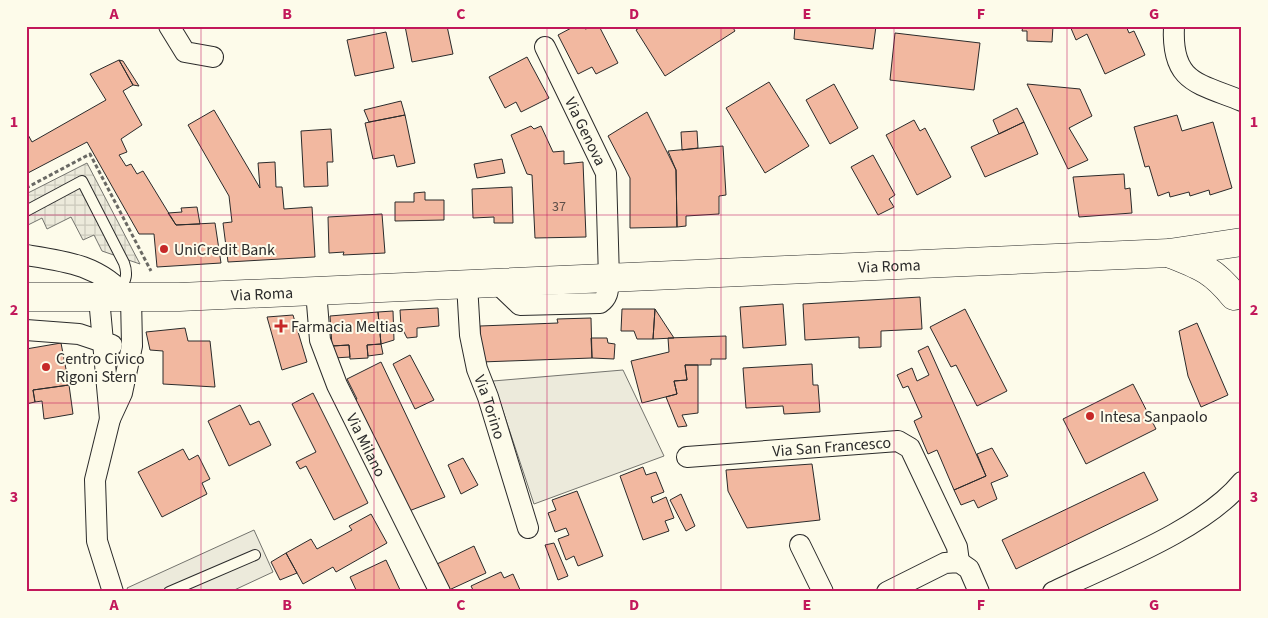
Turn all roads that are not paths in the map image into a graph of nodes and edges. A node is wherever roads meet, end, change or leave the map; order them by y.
1 (170, 26) edge
2 (1174, 26) edge
3 (545, 47) dead end
4 (212, 57) dead end
5 (1242, 101) edge
6 (26, 212) edge
7 (1242, 242) edge
8 (1242, 247) edge
9 (1169, 253) junction
10 (26, 255) edge
11 (609, 279) junction
12 (467, 284) junction
13 (316, 291) junction
14 (119, 296) junction
15 (26, 297) edge
16 (1238, 302) edge
17 (26, 330) edge
18 (103, 342) junction
19 (132, 346) junction
20 (110, 419) junction
21 (687, 457) dead end
22 (1242, 482) edge
23 (528, 528) dead end
24 (800, 545) dead end
25 (255, 555) dead end
26 (959, 562) junction
27 (113, 592) edge
28 (169, 592) edge
29 (440, 592) edge
30 (823, 592) edge
31 (887, 592) edge
32 (979, 592) edge
33 (1053, 592) edge

1 - 4 street
2 - 5 street
3 - 11 street, Via Genova
6 - 14 lane
7 - 9 main road, Via Roma
8 - 16 main road
9 - 11 main road, Via Roma
9 - 16 main road, Via Roma
10 - 14 street
11 - 12 main road, Via Roma
12 - 13 main road, Via Roma
12 - 23 street, Via Torino
13 - 14 main road, Via Roma
13 - 29 street, Via Milano
14 - 15 main road, Via Roma
14 - 18 street
14 - 19 street
17 - 18 street
18 - 19 street
18 - 20 street
19 - 20 street
20 - 27 street
21 - 26 street, Via San Francesco
22 - 33 street
24 - 30 street
25 - 28 lane
26 - 31 street
26 - 32 street, Via San Francesco

